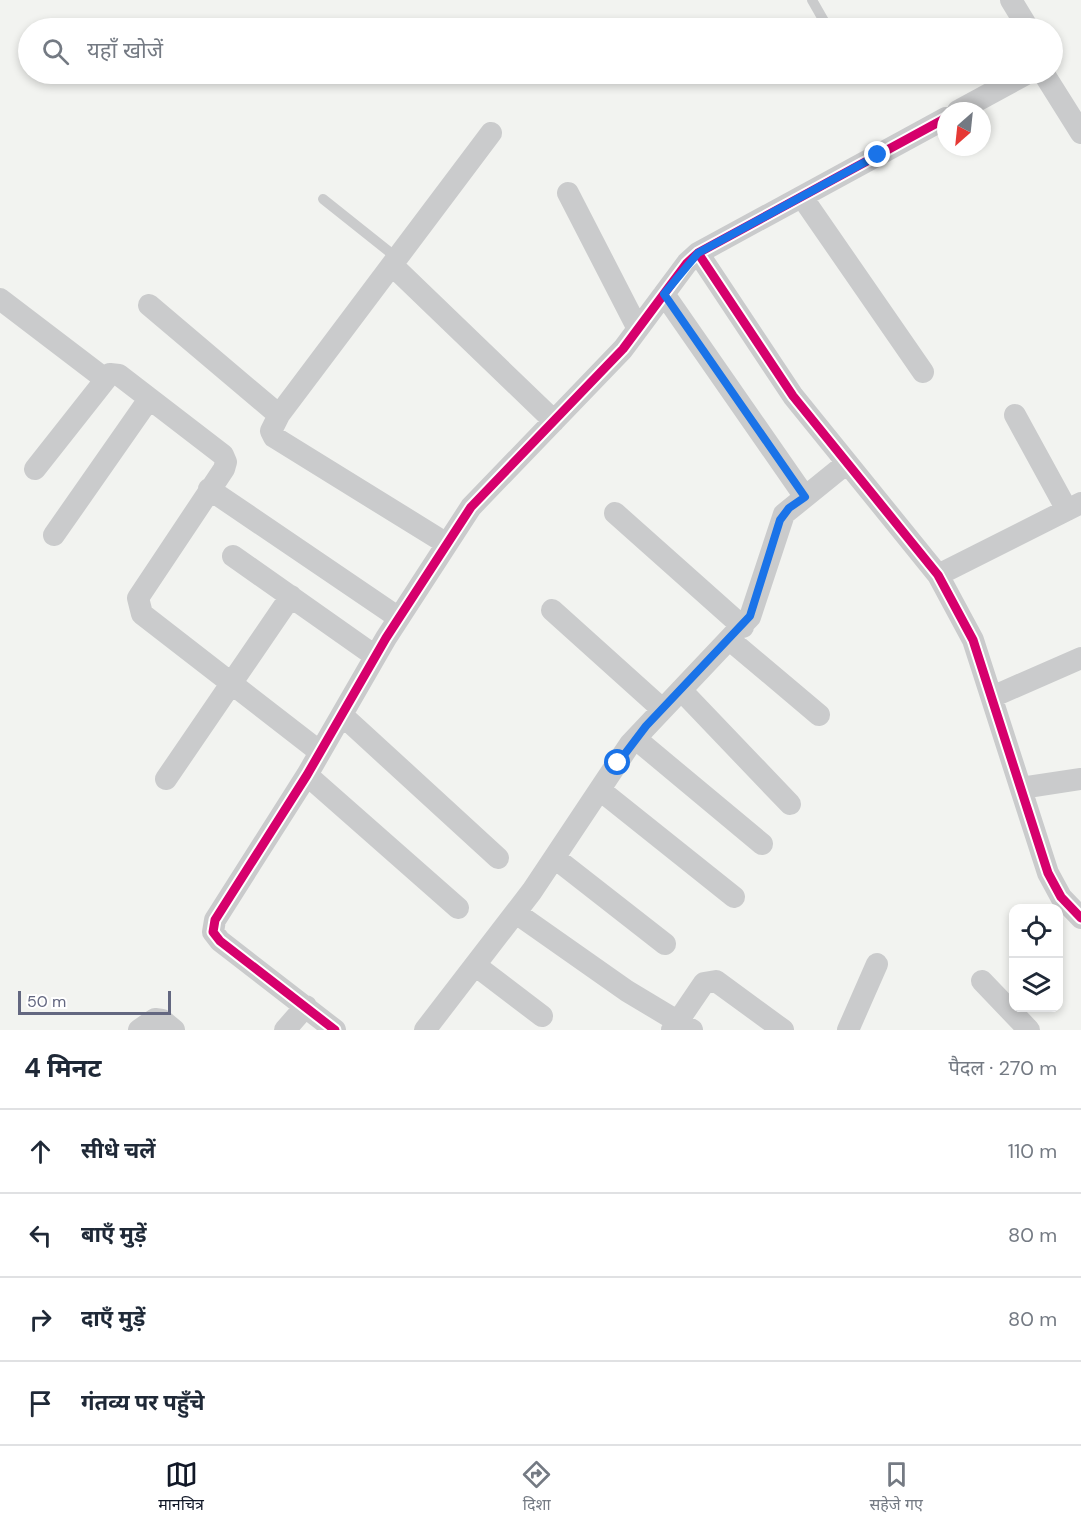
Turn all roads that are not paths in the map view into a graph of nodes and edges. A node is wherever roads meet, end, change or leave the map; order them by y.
1 (812, 0) edge
2 (1011, 0) edge
3 (822, 18) edge
4 (1022, 18) edge
5 (1008, 84) edge
6 (1050, 84) edge
7 (975, 102) edge
8 (937, 123) edge
9 (491, 132) dead end
10 (1081, 134) edge
11 (568, 193) dead end
12 (802, 197) junction
13 (323, 199) dead end
14 (698, 253) junction
15 (394, 261) junction
16 (664, 294) junction
17 (0, 299) edge
18 (149, 305) dead end
19 (638, 329) junction
20 (923, 372) dead end
21 (105, 378) junction
22 (149, 399) junction
23 (279, 415) junction
24 (1015, 415) dead end
25 (554, 421) junction
26 (847, 463) junction
27 (35, 469) dead end
28 (209, 489) junction
29 (805, 497) junction
30 (1074, 507) edge
31 (615, 513) dead end
32 (54, 535) dead end
33 (447, 544) junction
34 (233, 556) dead end
35 (938, 575) junction
36 (291, 596) junction
37 (552, 610) dead end
38 (399, 618) junction
39 (736, 634) junction
40 (375, 656) junction
41 (1081, 658) edge
42 (231, 683) junction
43 (681, 690) junction
44 (992, 697) junction
45 (662, 709) junction
46 (342, 715) junction
47 (819, 715) dead end
48 (636, 739) junction
49 (320, 752) junction
50 (307, 775) junction
51 (166, 779) dead end
52 (1081, 779) edge
53 (1021, 788) junction
54 (600, 790) junction
55 (790, 804) dead end
56 (762, 844) dead end
57 (498, 858) dead end
58 (555, 858) junction
59 (734, 897) dead end
60 (458, 908) dead end
61 (516, 913) junction
62 (1081, 918) edge
63 (665, 944) dead end
64 (877, 964) dead end
65 (475, 966) junction
66 (982, 981) dead end
67 (306, 1006) junction
68 (542, 1016) dead end
69 (681, 1027) edge
70 (140, 1030) edge
71 (174, 1030) edge
72 (285, 1030) edge
73 (335, 1030) edge
74 (425, 1030) edge
75 (783, 1030) edge
76 (848, 1030) edge
77 (1029, 1030) edge

1 - 3 lane
2 - 4 street
5 - 7 street
6 - 10 street
8 - 12 street
9 - 15 street
11 - 19 street
12 - 14 street
12 - 20 street
13 - 15 lane
14 - 16 street
14 - 26 street
15 - 23 street
15 - 25 street
16 - 19 street
16 - 29 street
17 - 21 street
18 - 23 street
19 - 25 street
21 - 22 street
21 - 27 street
22 - 28 street
22 - 32 street
23 - 33 street
24 - 30 street
25 - 33 street
26 - 29 street
26 - 35 street
28 - 38 street
28 - 42 street
29 - 39 street
30 - 35 street
31 - 39 street
33 - 38 street
34 - 36 street
35 - 44 street
36 - 40 street
36 - 42 street
37 - 45 street
38 - 40 street
39 - 43 street
39 - 47 street
40 - 46 street
41 - 44 street
42 - 49 street
42 - 51 street
43 - 45 street
43 - 55 street
44 - 53 street
45 - 48 street
46 - 49 street
46 - 57 street
48 - 54 street
48 - 56 street
49 - 50 street
50 - 60 street
50 - 67 street
52 - 53 street
53 - 62 street
54 - 58 street
54 - 59 street
58 - 61 street
58 - 63 street
61 - 65 street
61 - 69 street
64 - 76 street
65 - 68 street
65 - 74 street
66 - 77 street
67 - 72 street
67 - 73 street
69 - 75 street
70 - 71 street

